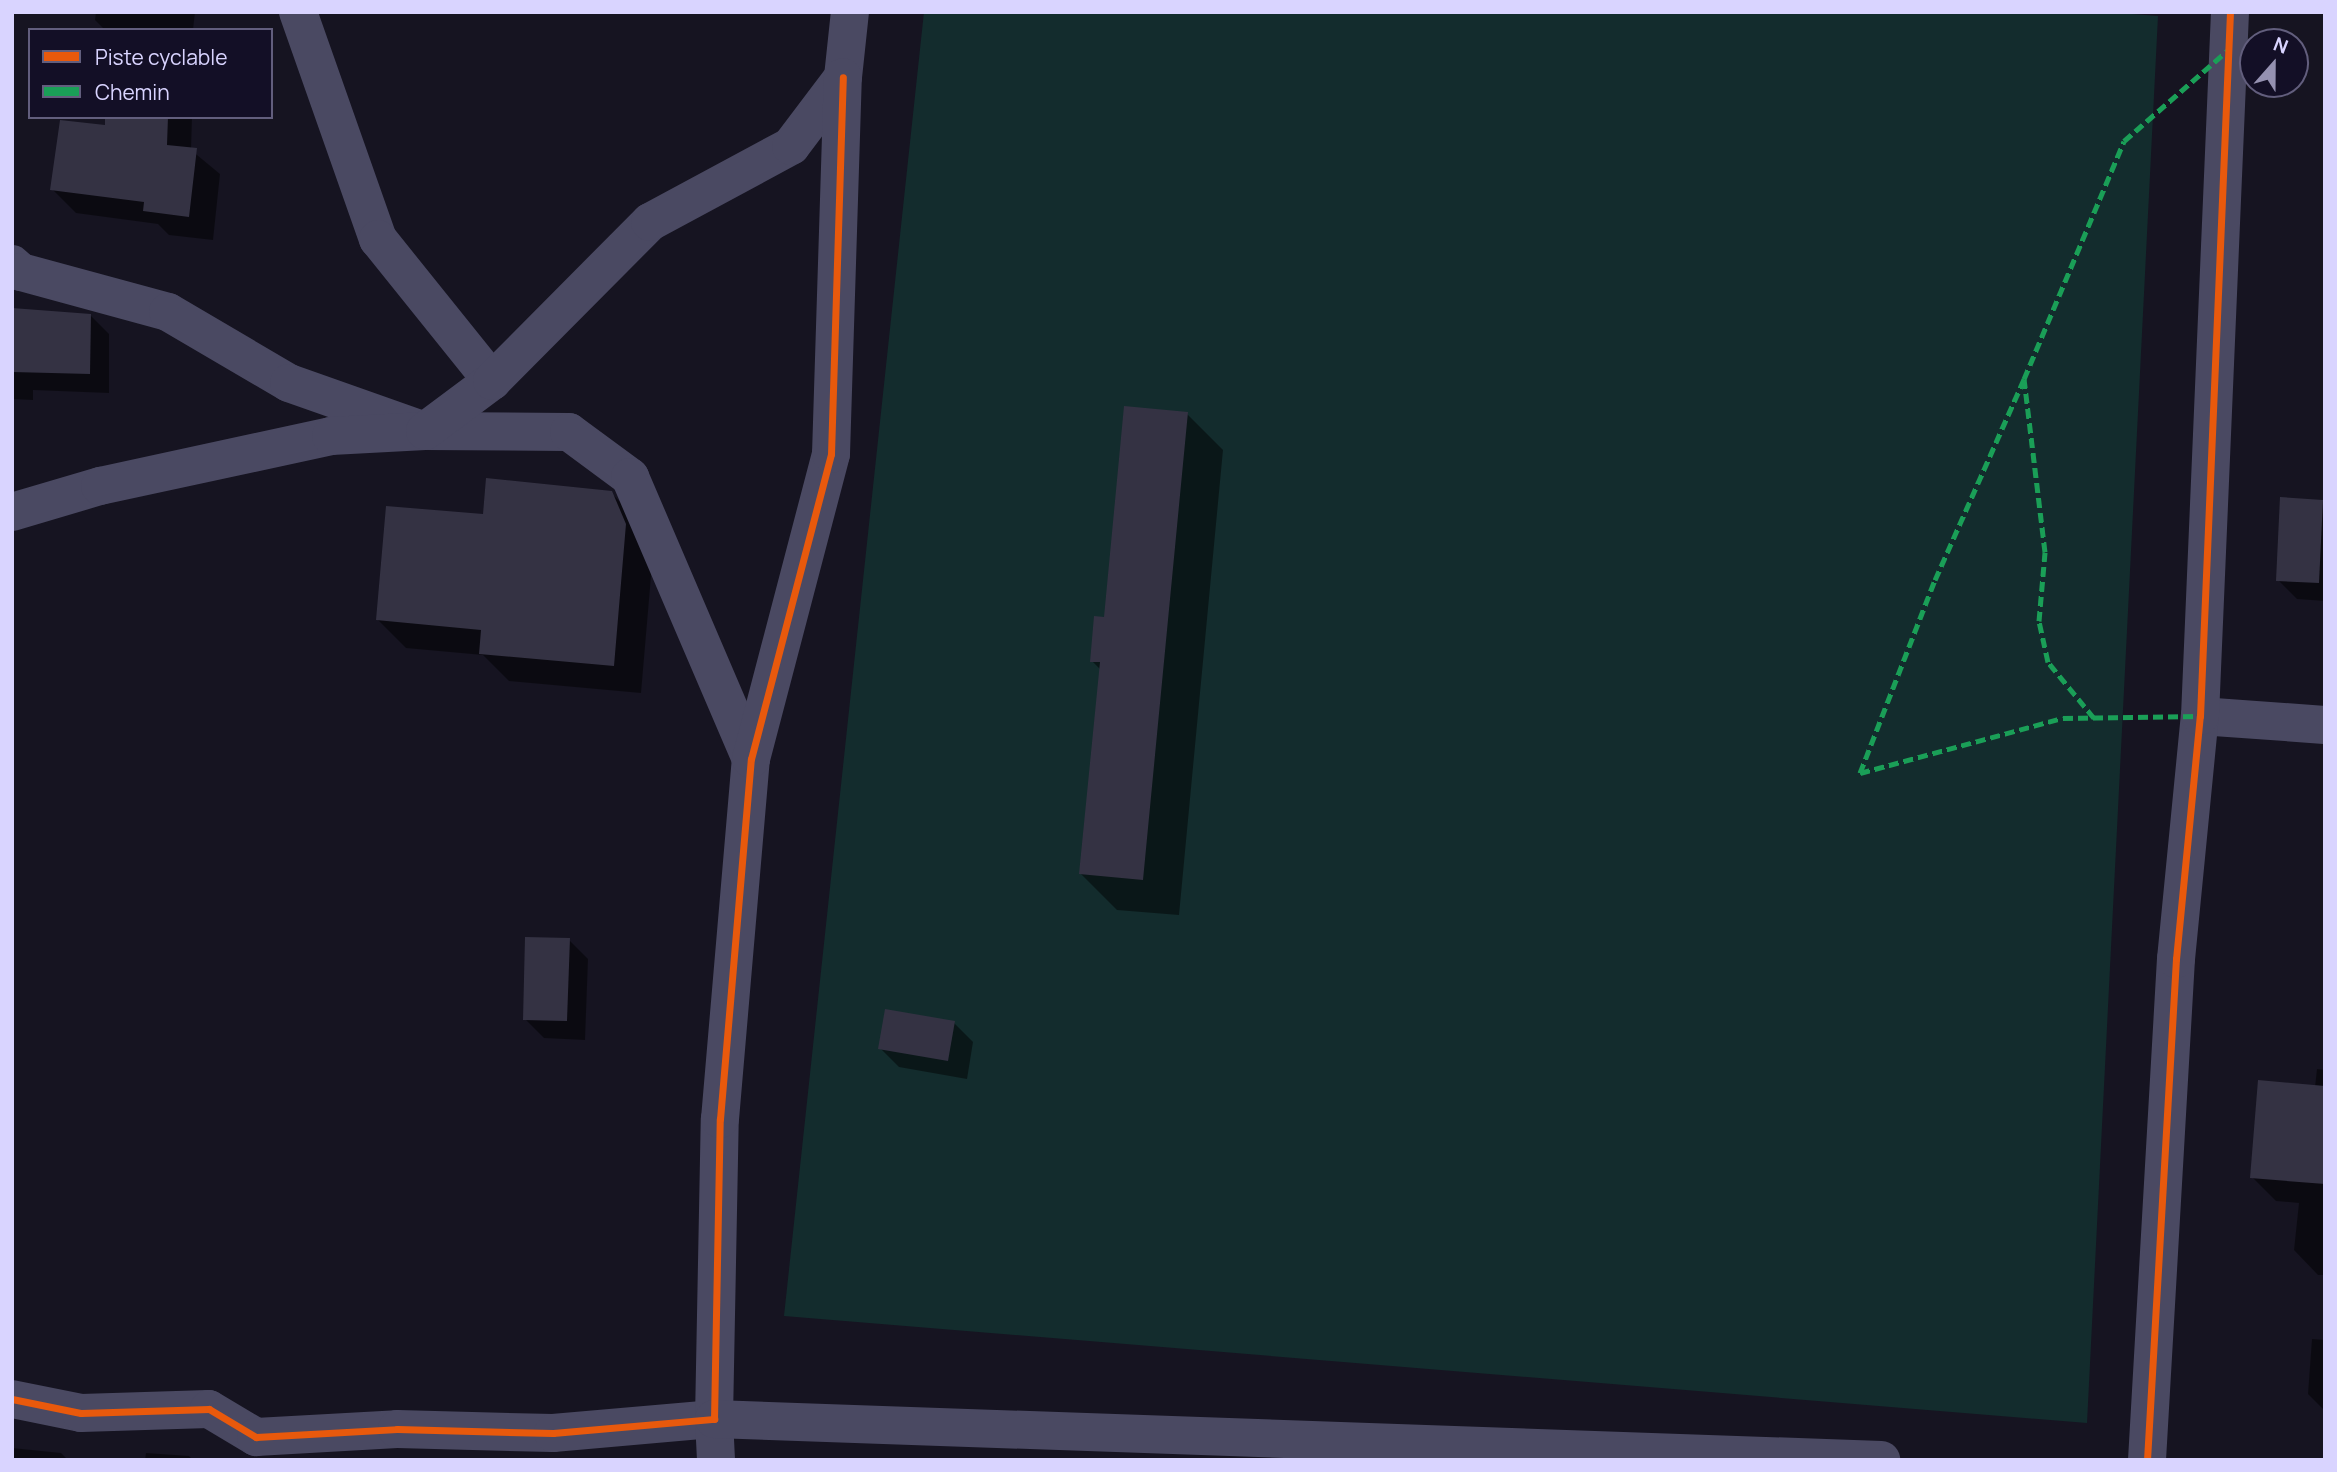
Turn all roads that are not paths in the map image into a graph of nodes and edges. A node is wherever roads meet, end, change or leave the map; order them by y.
1 (298, 12) edge
2 (850, 12) edge
3 (2230, 12) edge
4 (843, 77) junction
5 (12, 264) edge
6 (492, 381) junction
7 (425, 431) junction
8 (12, 512) edge
9 (2200, 716) junction
10 (2325, 725) edge
11 (751, 759) junction
12 (12, 1399) edge
13 (714, 1419) junction
14 (1163, 1447) edge
15 (716, 1460) edge
16 (1881, 1460) edge
17 (2147, 1460) edge

1 - 6 street
2 - 4 street
3 - 9 street
4 - 6 street
4 - 11 street
5 - 7 street
6 - 7 street
7 - 8 street
7 - 11 street
9 - 10 street
9 - 17 street
11 - 13 street
12 - 13 street
13 - 14 street
13 - 15 street
14 - 16 street

